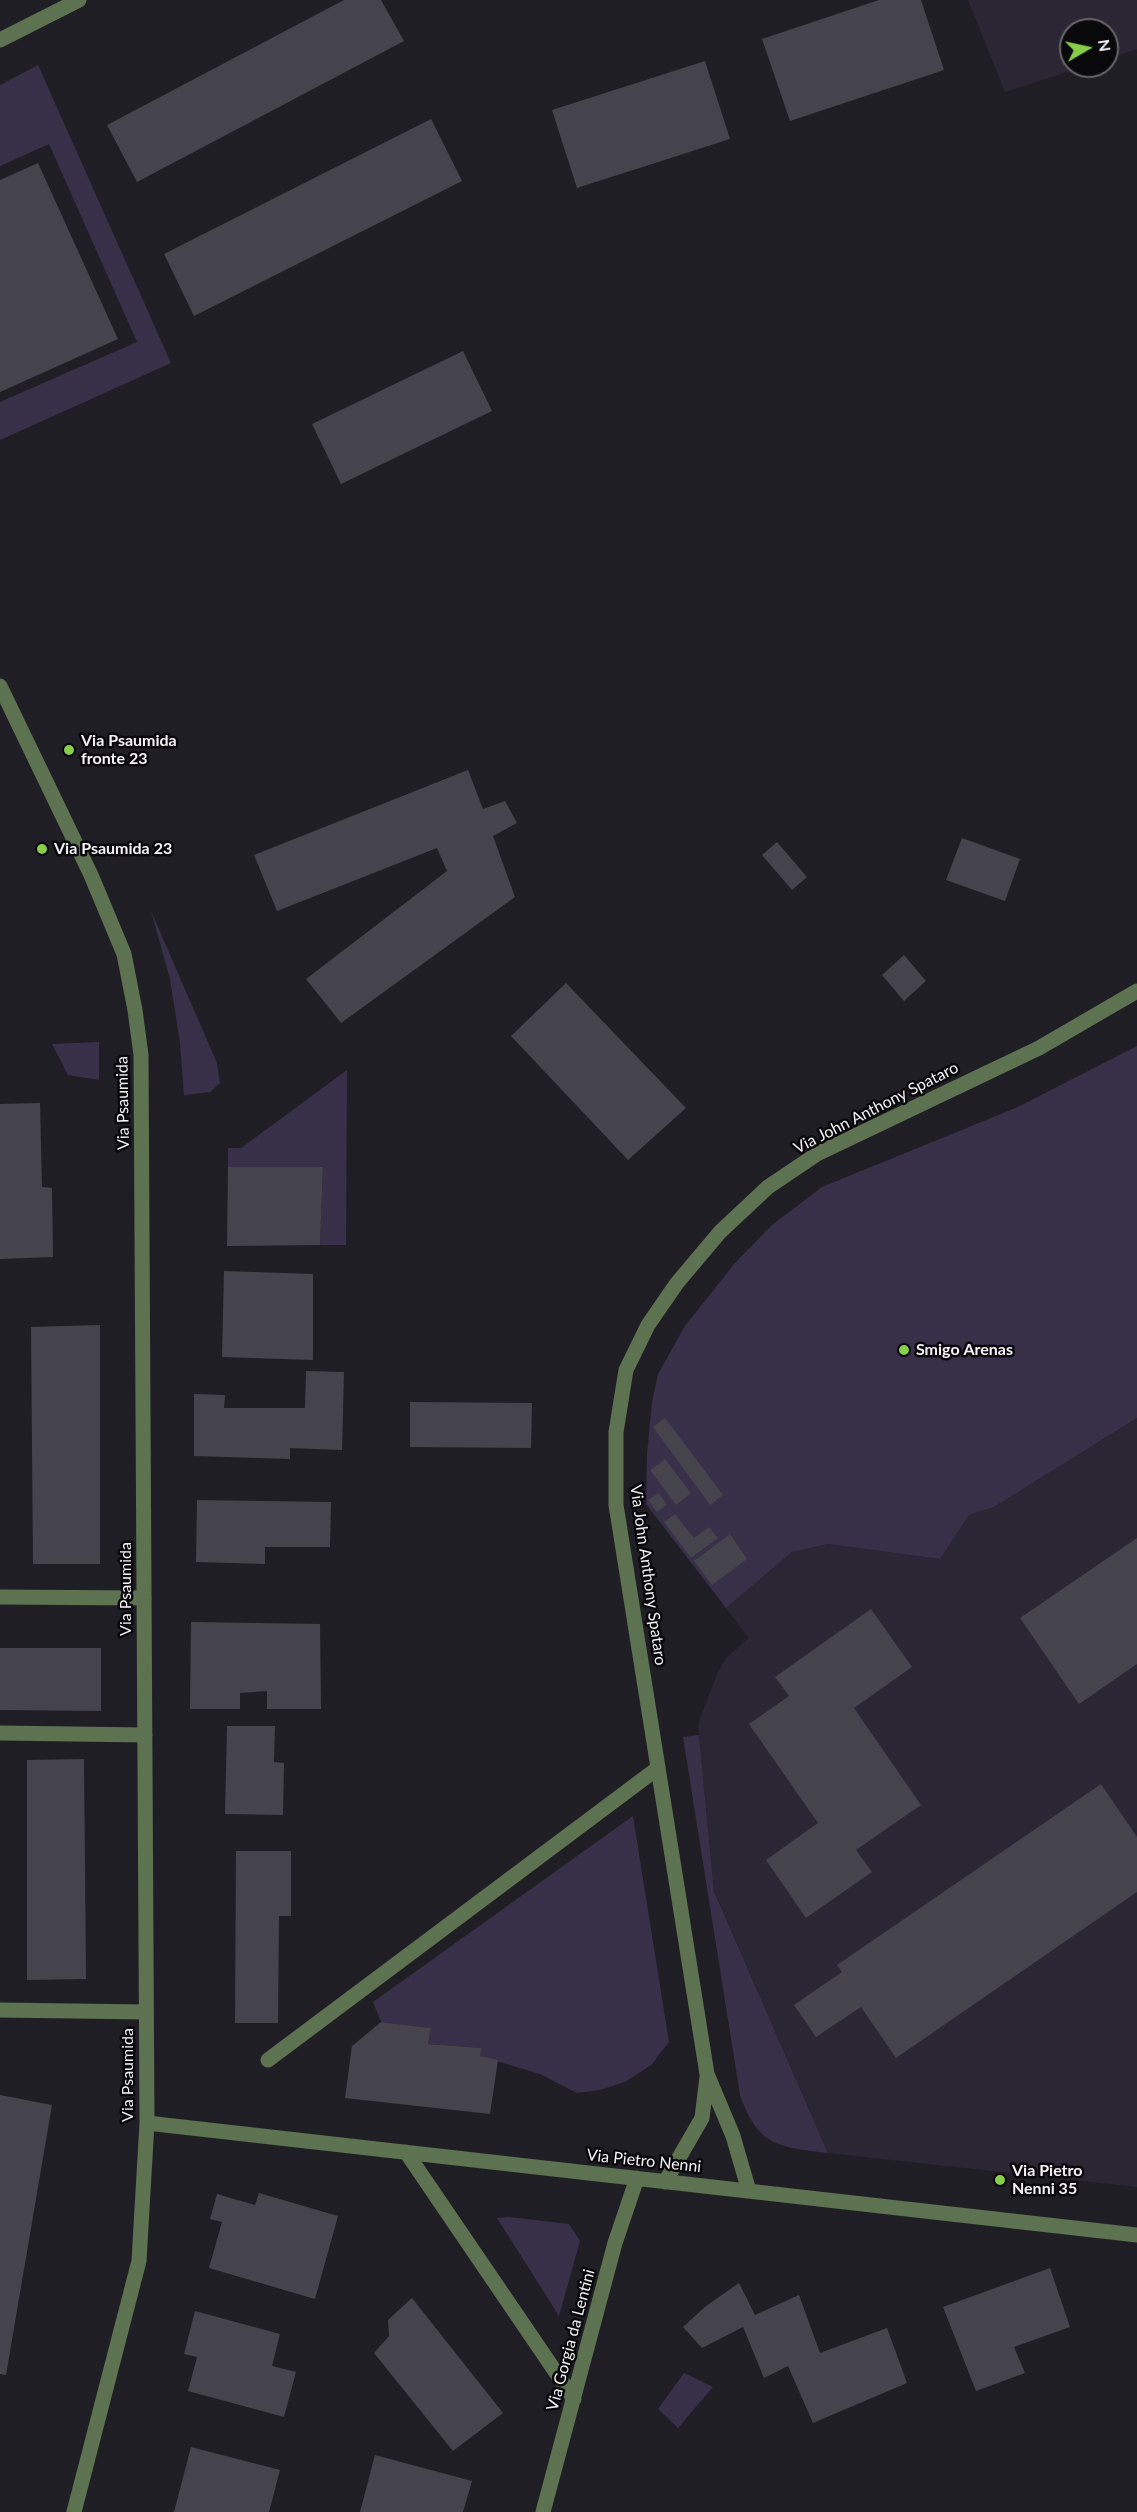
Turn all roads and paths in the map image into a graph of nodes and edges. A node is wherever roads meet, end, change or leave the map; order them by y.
1 (79, 0) edge
2 (0, 40) edge
3 (0, 686) edge
4 (1137, 991) edge
5 (0, 1597) edge
6 (144, 1598) junction
7 (0, 1733) edge
8 (145, 1735) junction
9 (658, 1768) junction
10 (0, 2010) edge
11 (146, 2012) junction
12 (268, 2060) dead end
13 (707, 2074) junction
14 (147, 2123) junction
15 (406, 2152) junction
16 (637, 2178) junction
17 (665, 2182) junction
18 (749, 2191) junction
19 (1137, 2235) edge
20 (574, 2399) junction
21 (74, 2512) edge
22 (543, 2512) edge

1 - 2 street
3 - 6 street, Via Psaumida
4 - 9 street, Via John Anthony Spataro
5 - 6 street
6 - 8 street, Via Psaumida
7 - 8 street
8 - 11 street, Via Psaumida
9 - 12 street
9 - 13 street, Via John Anthony Spataro
10 - 11 street
11 - 14 street, Via Psaumida
13 - 17 street
13 - 18 street
14 - 15 street, Via Pietro Nenni
14 - 21 street, Via Psaumida
15 - 16 street, Via Pietro Nenni
15 - 20 street
16 - 17 street, Via Pietro Nenni
16 - 20 street, Via Gorgia da Lentini
17 - 18 street, Via Pietro Nenni
18 - 19 street, Via Pietro Nenni
20 - 22 street, Via Gorgia da Lentini

